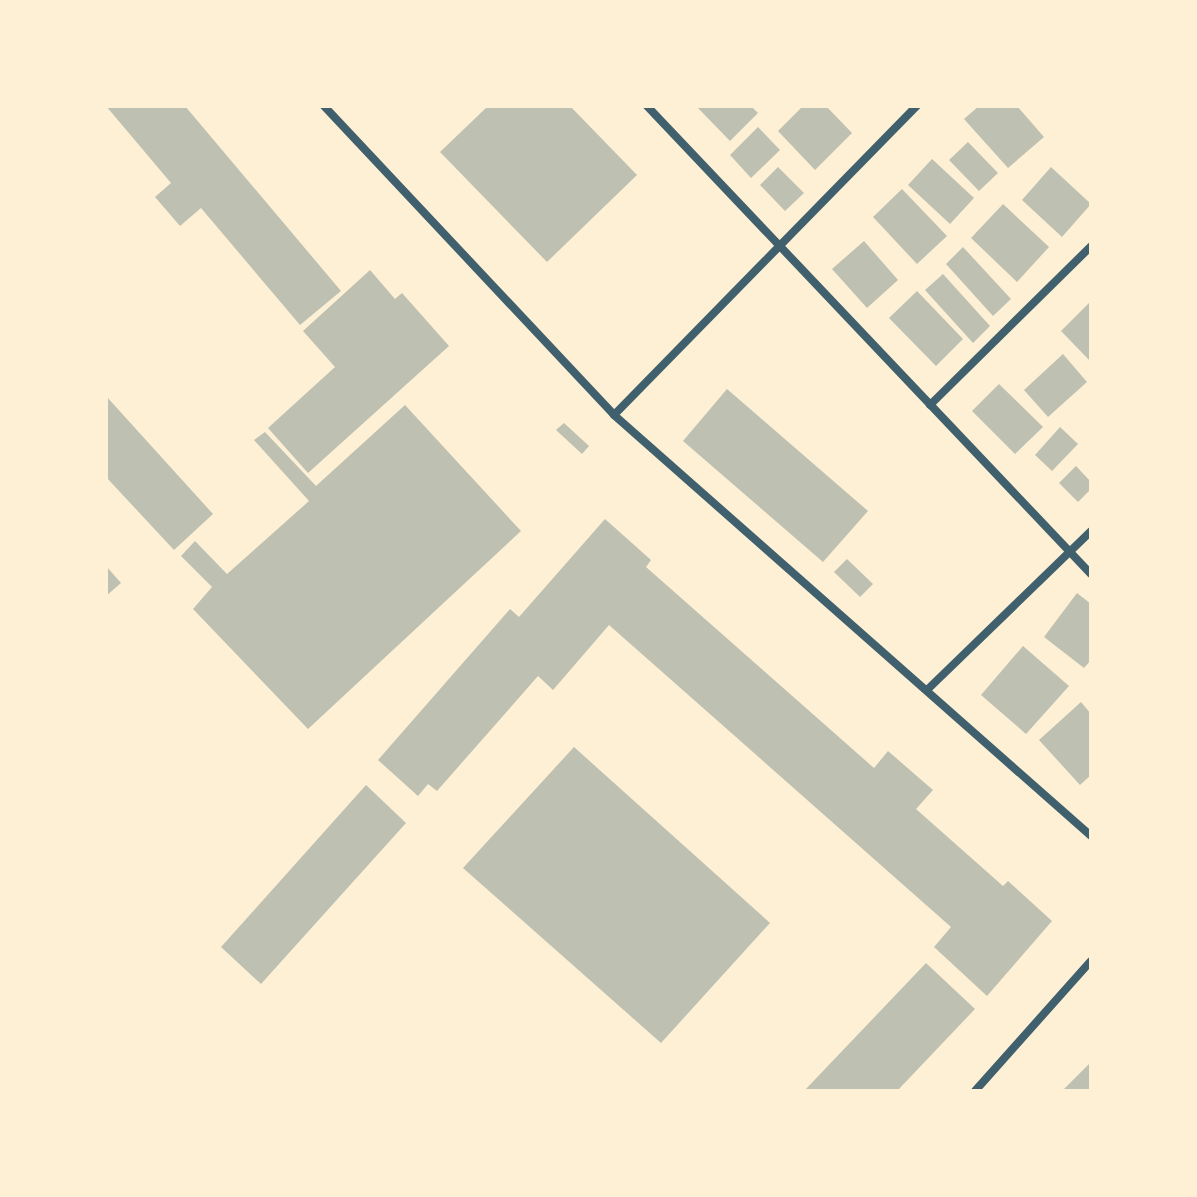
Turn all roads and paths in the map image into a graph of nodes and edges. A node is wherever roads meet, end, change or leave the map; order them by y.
1 (324, 106) edge
2 (647, 106) edge
3 (917, 106) edge
4 (1091, 246) edge
5 (779, 248) junction
6 (930, 405) junction
7 (614, 415) junction
8 (1091, 531) edge
9 (1070, 552) junction
10 (1091, 574) edge
11 (927, 690) junction
12 (1091, 836) edge
13 (1091, 961) edge
14 (975, 1091) edge

1 - 7 street
2 - 5 street
3 - 5 street
4 - 6 street
5 - 6 street
5 - 7 street
6 - 9 street
7 - 11 street
8 - 9 street
9 - 10 street
9 - 11 street
11 - 12 street
13 - 14 street

